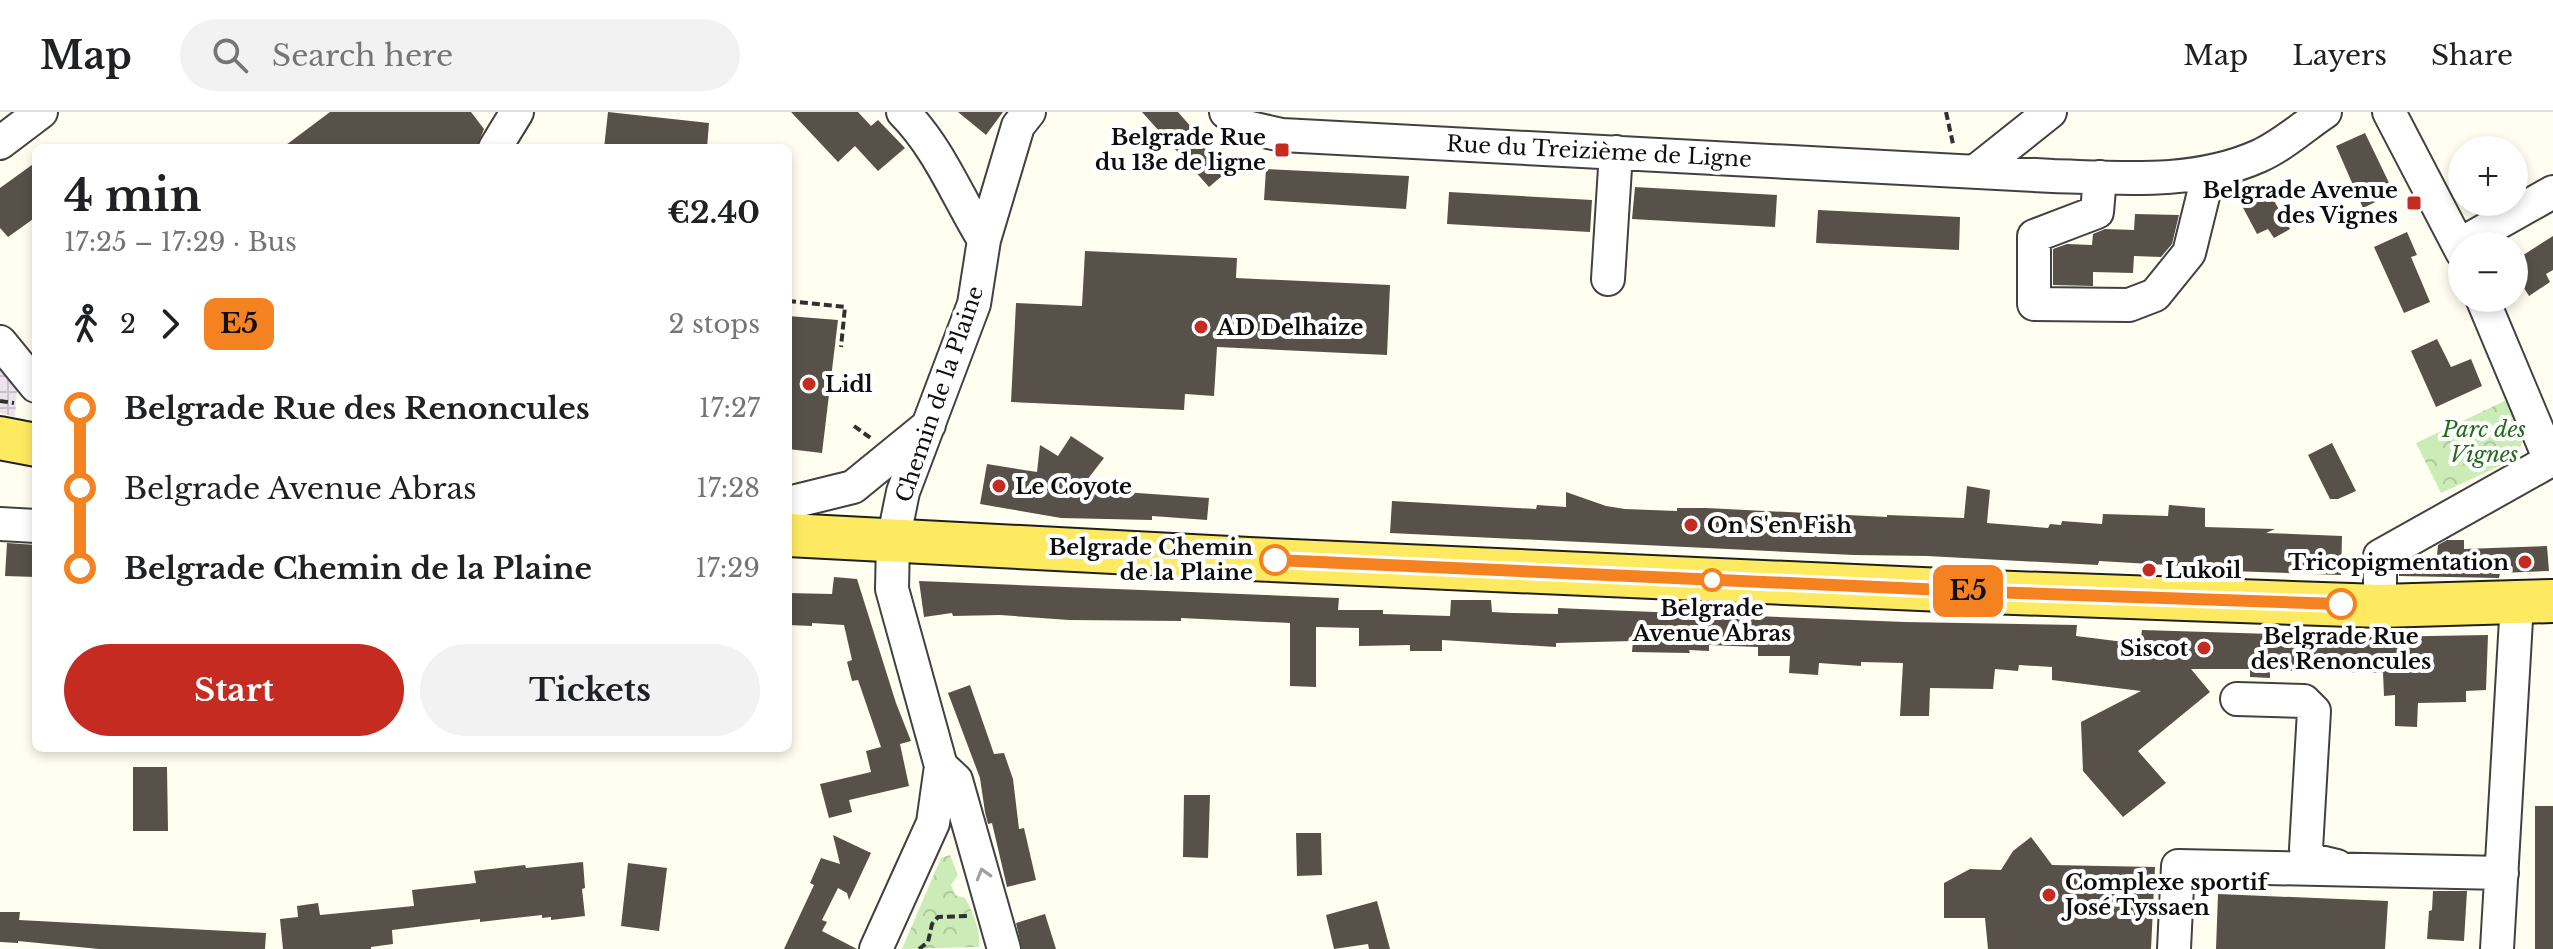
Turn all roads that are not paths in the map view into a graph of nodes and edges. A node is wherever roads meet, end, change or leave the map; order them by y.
1 (41, 112) edge
2 (517, 112) edge
3 (903, 112) edge
4 (1029, 112) edge
5 (1226, 112) edge
6 (2050, 112) edge
7 (2325, 112) edge
8 (2389, 112) edge
9 (0, 143) edge
10 (497, 144) edge
11 (1616, 152) junction
12 (1977, 170) junction
13 (2209, 172) junction
14 (2100, 177) junction
15 (2553, 192) edge
16 (2452, 232) edge
17 (2487, 232) edge
18 (984, 240) junction
19 (1608, 279) dead end
20 (2488, 312) edge
21 (0, 342) edge
22 (32, 381) edge
23 (931, 423) junction
24 (0, 438) edge
25 (32, 444) edge
26 (2552, 460) edge
27 (792, 502) edge
28 (0, 524) edge
29 (32, 526) edge
30 (792, 535) edge
31 (893, 541) junction
32 (2535, 601) edge
33 (2380, 606) junction
34 (2237, 699) dead end
35 (941, 766) junction
36 (2344, 868) junction
37 (2502, 873) junction
38 (876, 949) edge
39 (1004, 949) edge
40 (2174, 949) edge
41 (2497, 949) edge

1 - 9 street
2 - 10 street
3 - 18 street
4 - 18 street, Chemin de la Plaine
5 - 11 street, Rue du Treizième de Ligne
6 - 12 street
7 - 13 street, Rue du Treizième de Ligne
8 - 16 street
11 - 12 street, Rue du Treizième de Ligne
11 - 19 street
12 - 14 street, Rue du Treizième de Ligne
13 - 14 street, Rue du Treizième de Ligne
13 - 14 street
15 - 17 street
18 - 23 street, Chemin de la Plaine
20 - 26 street
21 - 22 street
23 - 27 street
23 - 31 street, Chemin de la Plaine
24 - 25 main road
26 - 33 street
28 - 29 street
30 - 31 main road
31 - 33 main road
31 - 35 street, Chemin de la Plaine
32 - 33 main road
32 - 37 street
34 - 36 street
35 - 38 street
39 -> 35 street
36 - 37 street
36 - 40 street
37 - 41 street

